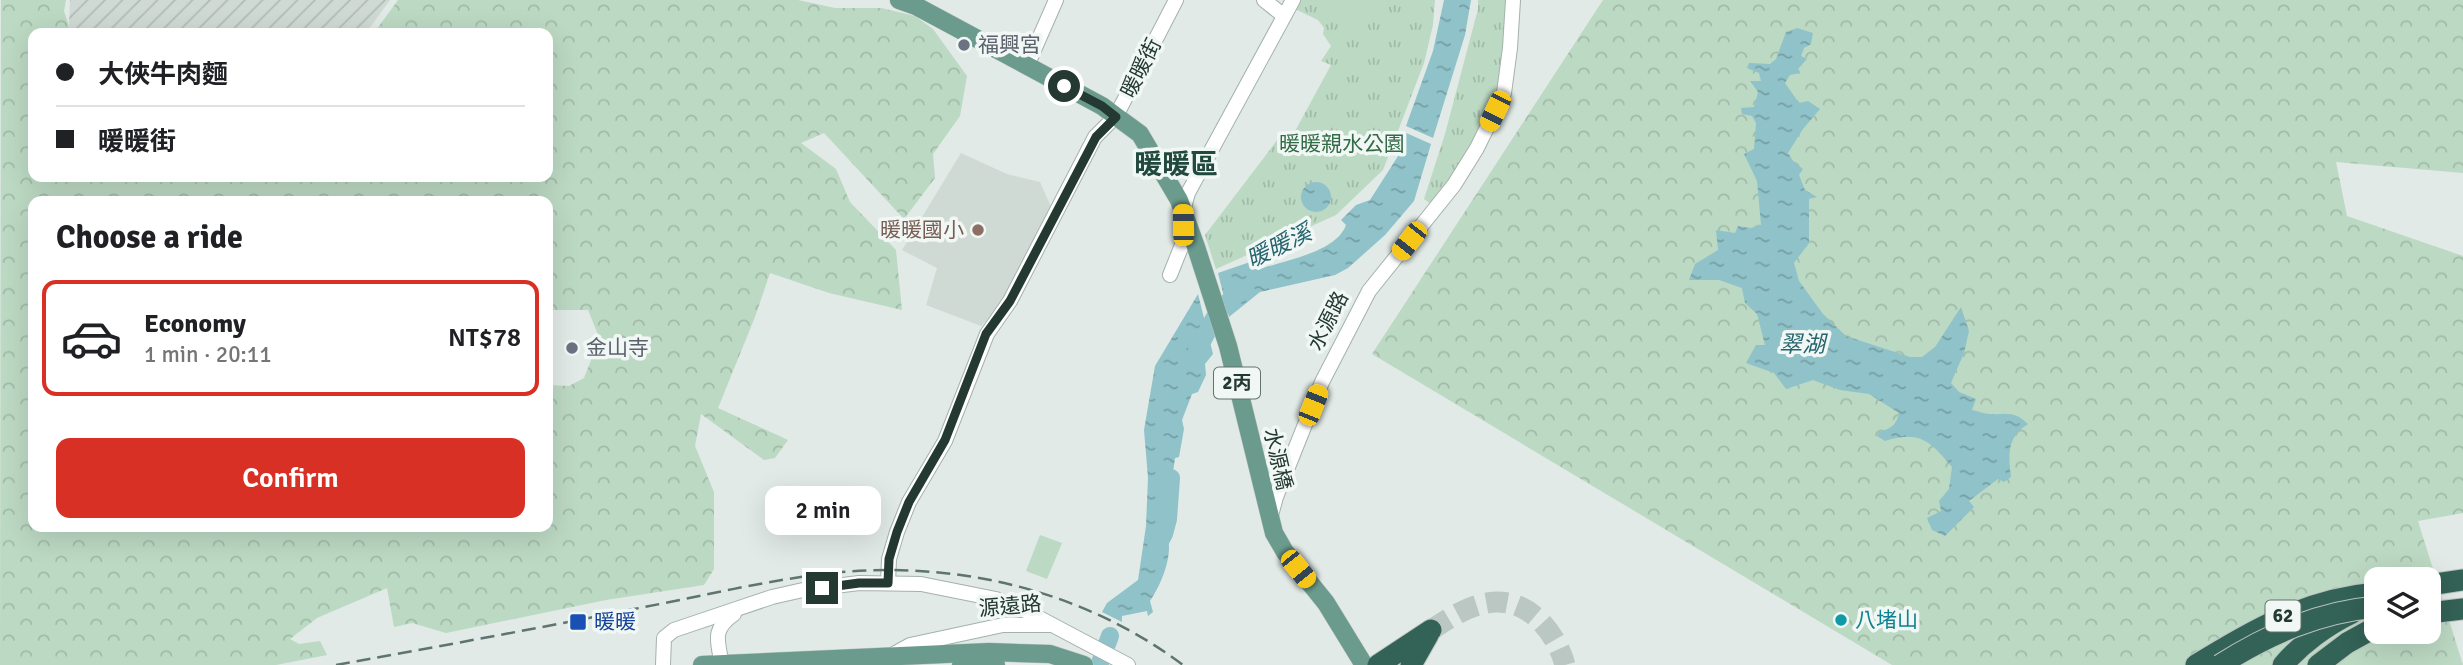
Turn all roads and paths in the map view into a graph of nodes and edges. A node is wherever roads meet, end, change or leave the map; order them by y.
1 (899, 0) edge
2 (1056, 0) edge
3 (1176, 0) edge
4 (1264, 0) edge
5 (1293, 0) edge
6 (1513, 0) edge
7 (1284, 16) junction
8 (1027, 66) junction
9 (1116, 117) junction
10 (1183, 211) junction
11 (1170, 275) dead end
12 (1270, 520) junction
13 (888, 583) junction
14 (2364, 595) edge
15 (2364, 607) edge
16 (743, 608) junction
17 (2463, 608) edge
18 (2364, 610) edge
19 (2441, 611) edge
20 (1054, 625) junction
21 (2364, 627) edge
22 (2364, 631) edge
23 (890, 656) junction
24 (2198, 664) edge
25 (663, 665) edge
26 (702, 665) edge
27 (722, 665) edge
28 (947, 665) edge
29 (996, 665) edge
30 (1084, 665) edge
31 (1128, 665) edge
32 (1364, 665) edge
33 (1378, 665) edge
34 (1411, 665) edge
35 (2220, 665) edge
36 (2283, 665) edge
37 (2301, 665) edge
38 (2318, 665) edge

1 - 8 main road, 2丙
2 - 8 street
3 - 9 street, 暖暖街
4 - 7 street
5 - 7 street
6 - 12 street, 水源路
7 - 10 street
8 - 9 main road, 2丙
9 - 10 main road, 2丙
9 - 13 street, 暖暖街
10 - 11 street
10 - 12 main road, 水源橋 / 2丙
12 - 32 main road, 2丙
13 - 16 street
13 - 20 street
14 - 24 highway, 62
15 - 35 highway, 62, bridge
16 - 25 street
16 - 27 street
17 - 19 highway
18 - 36 highway
20 - 23 street, 源遠路
20 - 31 street, 源遠路
21 - 37 highway
22 - 38 highway
23 - 27 main road, 源遠路
23 - 30 main road, 源遠路
26 - 27 main road, 源遠路
28 - 29 main road
33 - 34 highway

